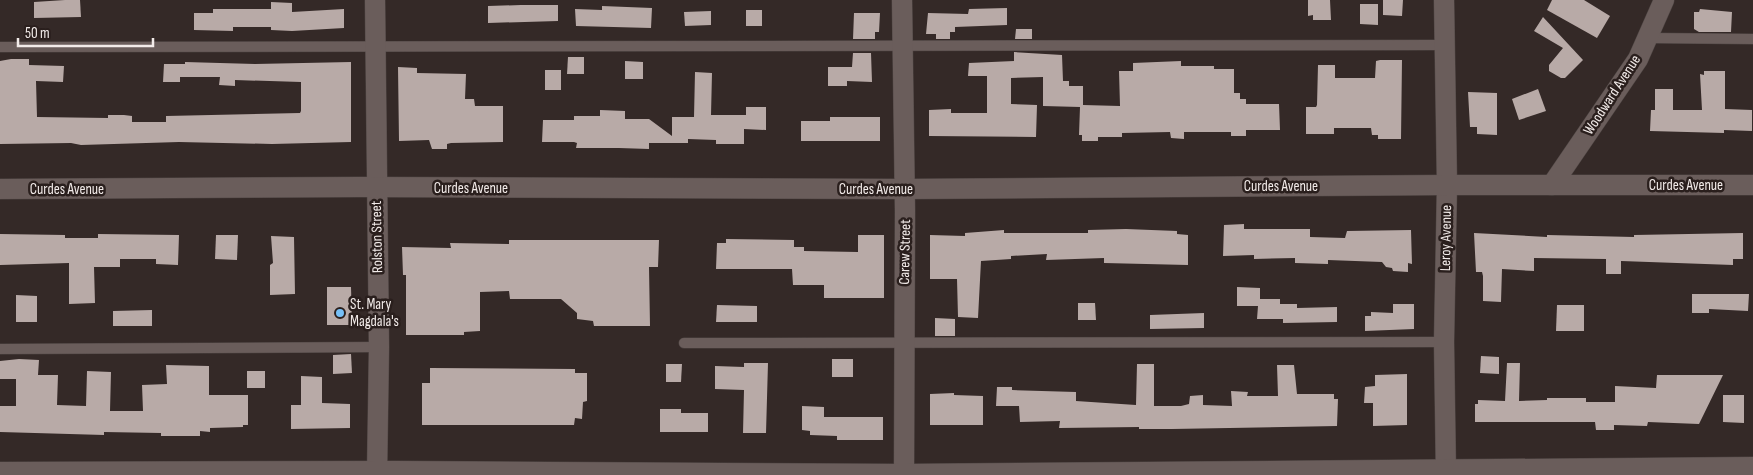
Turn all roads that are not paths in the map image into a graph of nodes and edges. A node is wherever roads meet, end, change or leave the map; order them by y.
1 (375, 0) edge
2 (902, 0) edge
3 (1444, 0) edge
4 (1664, 0) edge
5 (1647, 38) junction
6 (1753, 39) edge
7 (1444, 45) junction
8 (902, 46) junction
9 (0, 48) edge
10 (376, 48) junction
11 (1446, 185) junction
12 (1552, 185) junction
13 (1753, 185) edge
14 (376, 187) junction
15 (0, 189) edge
16 (905, 189) junction
17 (1444, 342) junction
18 (684, 343) dead end
19 (904, 344) junction
20 (379, 347) junction
21 (0, 349) edge
22 (1753, 467) edge
23 (0, 472) edge
24 (1446, 472) edge
25 (378, 473) edge
26 (904, 475) edge

1 - 10 street, Rolston Street
2 - 8 street, Carew Street
3 - 7 street, Leroy Avenue
4 - 5 street, Woodward Avenue
5 - 6 lane
5 - 12 street, Woodward Avenue
7 - 8 lane
7 - 11 street, Leroy Avenue
8 - 10 lane
8 - 16 street, Carew Street
9 - 10 lane
10 - 14 street, Rolston Street
11 - 12 street, Curdes Avenue
11 - 16 street, Curdes Avenue
11 - 17 street, Leroy Avenue
12 - 13 street, Curdes Avenue
14 - 15 street, Curdes Avenue
14 - 16 street, Curdes Avenue
14 - 20 street, Rolston Street
16 - 19 street, Carew Street
17 - 19 lane
17 - 24 street, Leroy Avenue
18 - 19 lane
19 - 26 street, Carew Street
20 - 21 lane
20 - 25 street, Rolston Street
22 - 24 street
23 - 25 street
24 - 26 street
25 - 26 street

